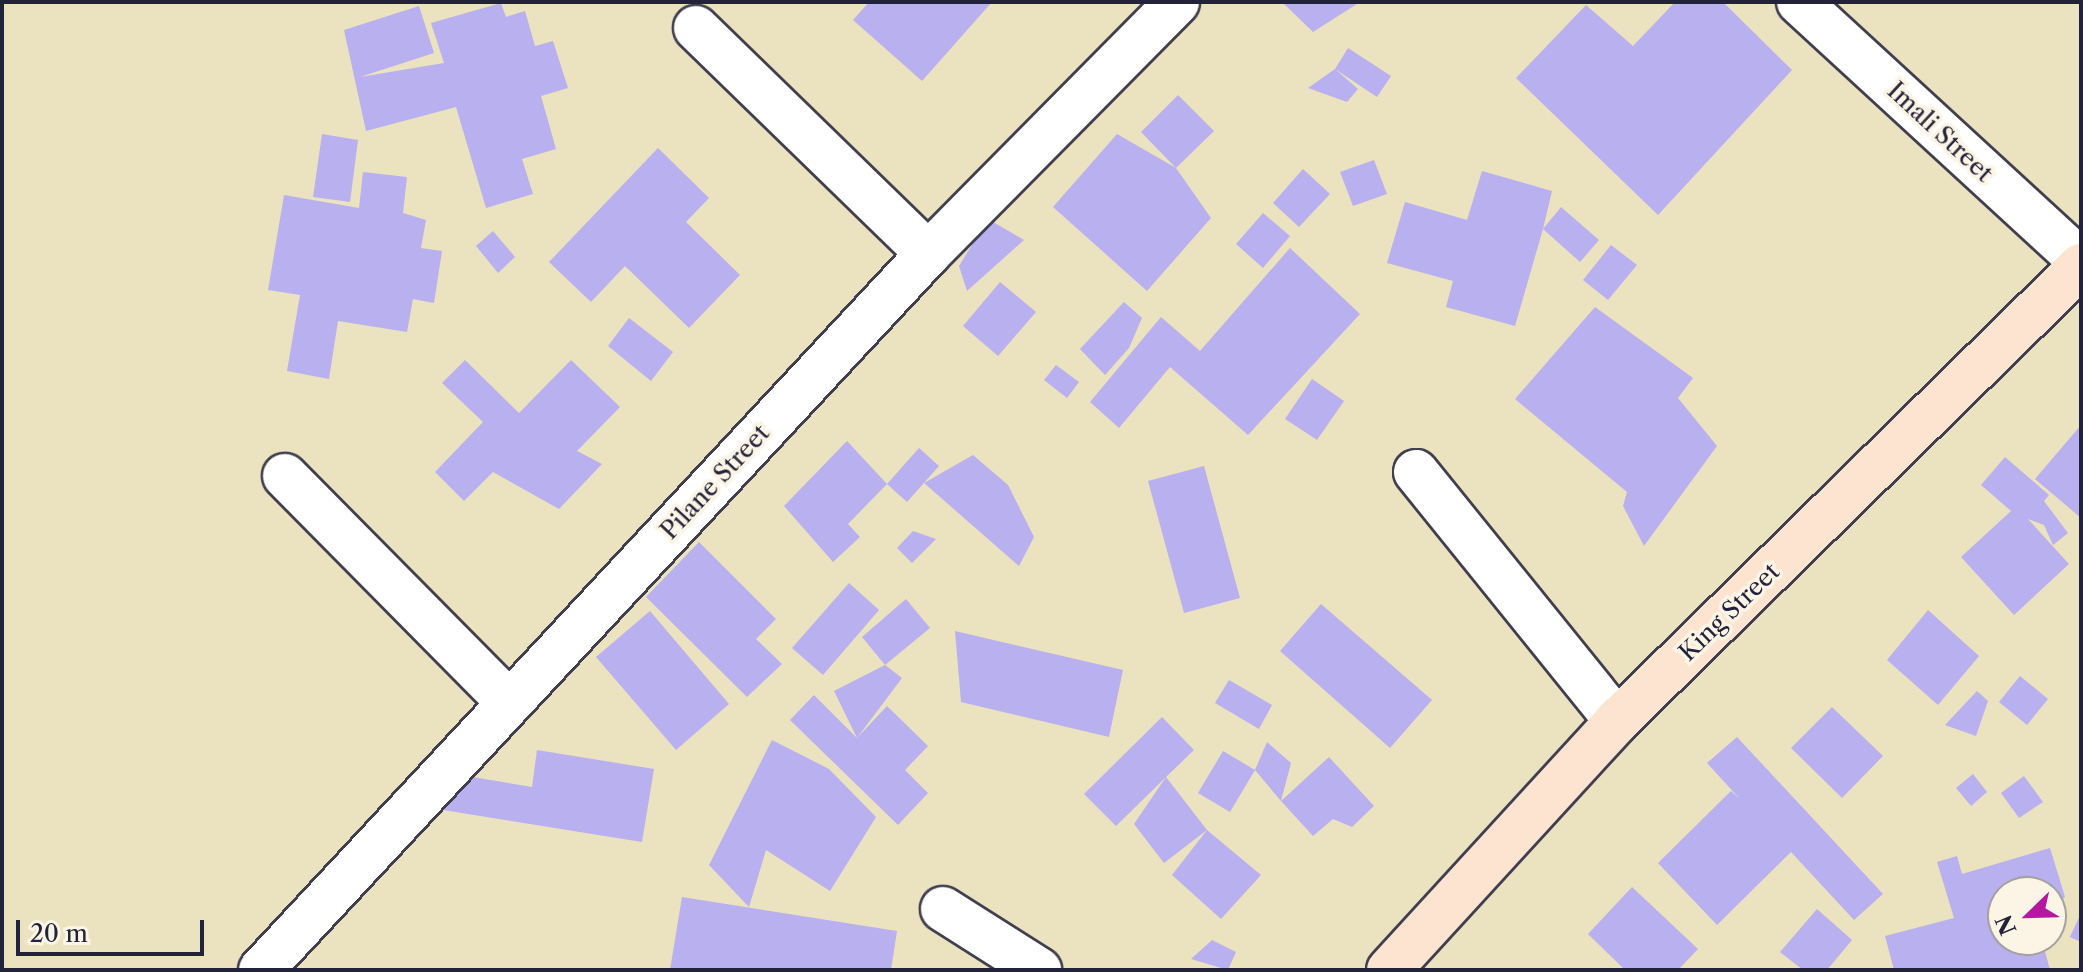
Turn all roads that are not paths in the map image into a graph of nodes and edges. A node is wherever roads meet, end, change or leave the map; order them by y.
1 (1177, 2) edge
2 (1799, 2) edge
3 (696, 28) dead end
4 (928, 254) junction
5 (2081, 264) edge
6 (1416, 472) dead end
7 (285, 476) dead end
8 (509, 702) junction
9 (1617, 721) junction
10 (943, 909) dead end
11 (261, 970) edge
12 (1039, 970) edge
13 (1389, 970) edge

1 - 4 street, Pilane Street
2 - 5 street, Imali Street
3 - 4 street
4 - 8 street, Pilane Street
5 - 9 street, King Street
6 - 9 street
7 - 8 street
8 - 11 street, Pilane Street
9 - 13 street, King Street
10 - 12 street

